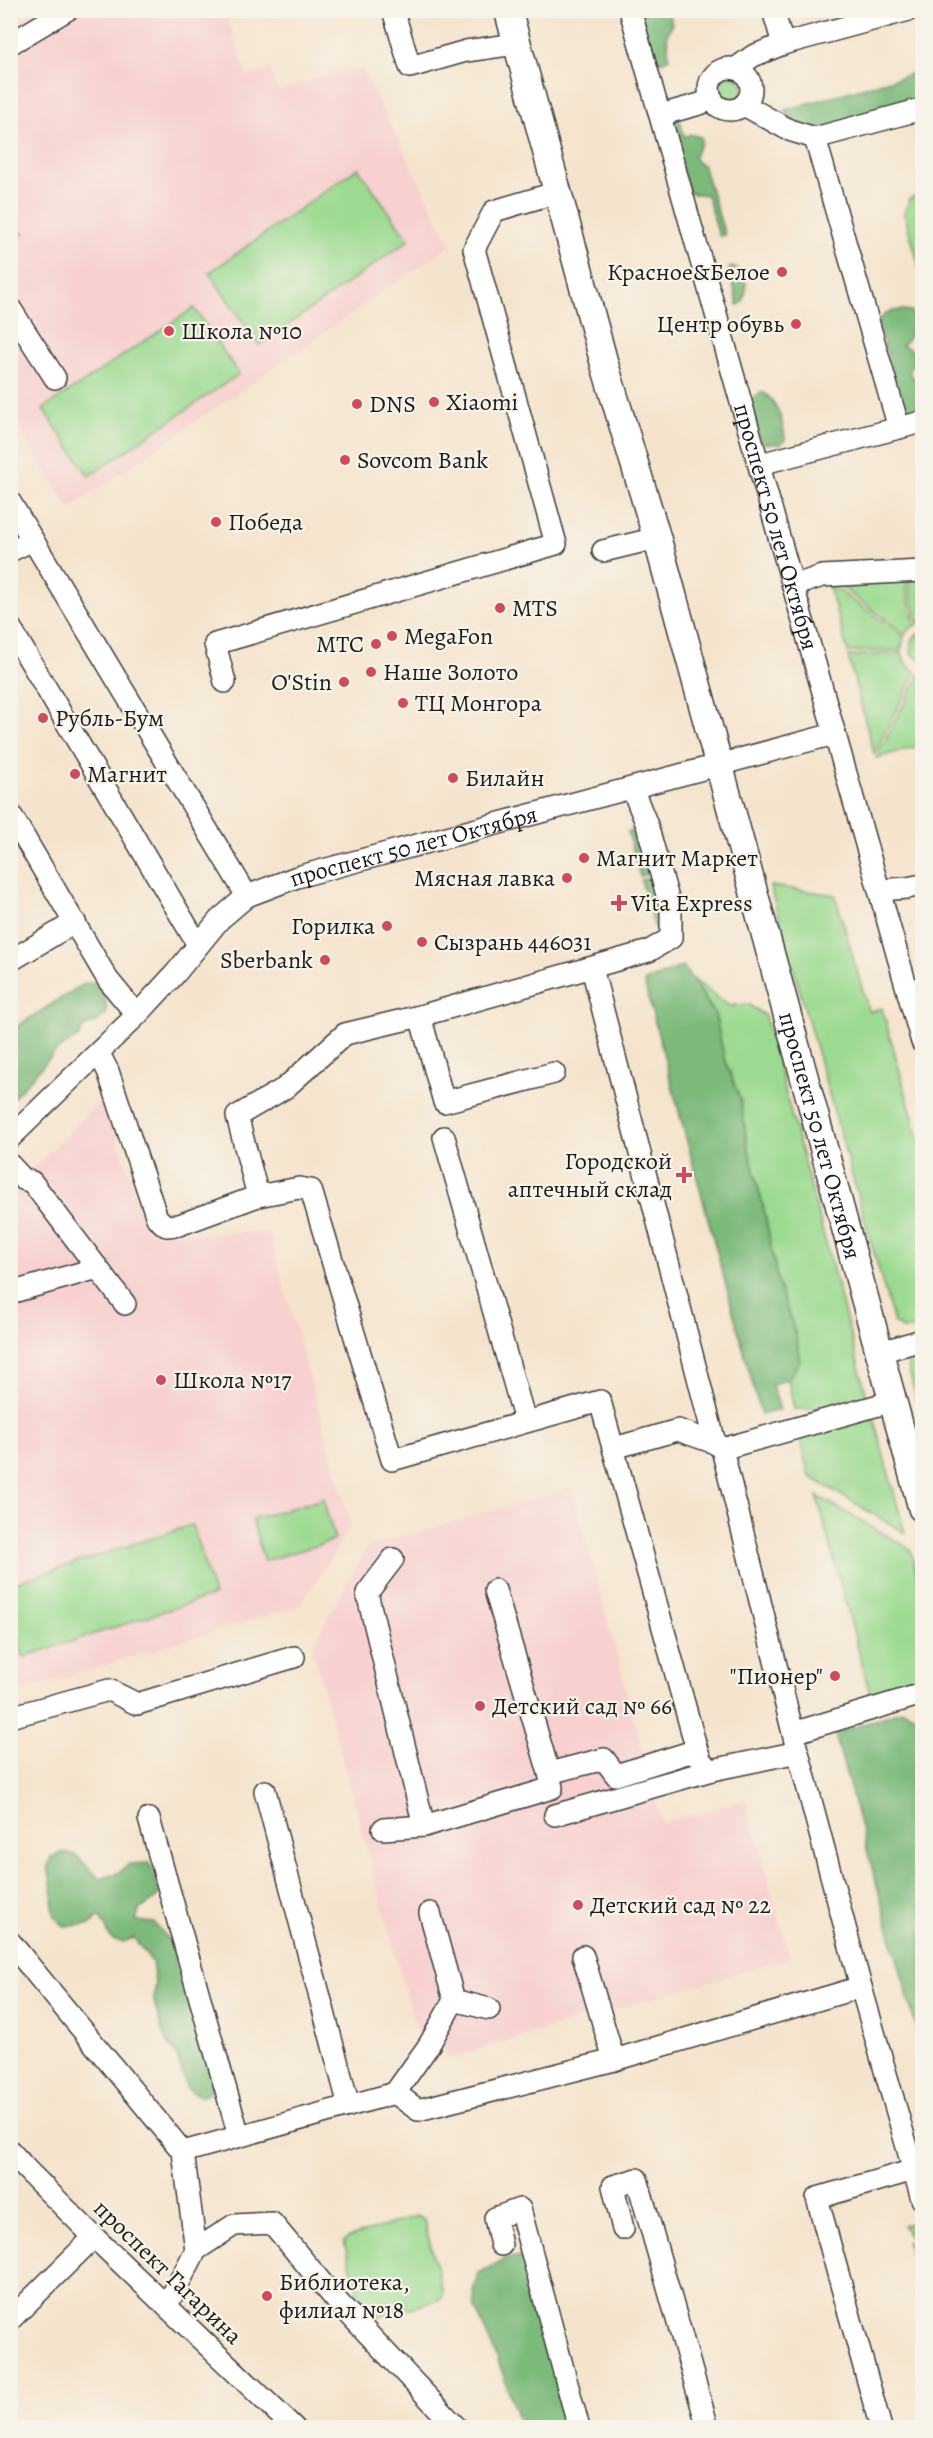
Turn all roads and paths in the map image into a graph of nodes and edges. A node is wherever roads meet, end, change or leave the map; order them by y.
1 (66, 10) edge
2 (393, 10) edge
3 (508, 10) edge
4 (630, 10) edge
5 (773, 10) edge
6 (909, 10) edge
7 (864, 16) edge
8 (10, 44) edge
9 (517, 44) junction
10 (783, 44) junction
11 (735, 69) junction
12 (711, 99) junction
13 (744, 105) junction
14 (922, 109) edge
15 (660, 115) junction
16 (815, 138) junction
17 (558, 192) junction
18 (10, 308) edge
19 (55, 378) dead end
20 (922, 422) edge
21 (899, 428) junction
22 (760, 464) junction
23 (10, 502) edge
24 (657, 538) junction
25 (33, 540) junction
26 (10, 551) edge
27 (603, 551) dead end
28 (922, 571) edge
29 (793, 586) junction
30 (10, 627) edge
31 (225, 682) dead end
32 (834, 734) junction
33 (719, 765) junction
34 (632, 788) junction
35 (10, 813) edge
36 (922, 885) edge
37 (879, 890) junction
38 (247, 896) junction
39 (75, 922) junction
40 (198, 945) junction
41 (10, 961) edge
42 (592, 968) junction
43 (137, 1015) junction
44 (420, 1016) junction
45 (922, 1042) edge
46 (99, 1054) junction
47 (554, 1073) dead end
48 (444, 1137) dead end
49 (10, 1138) edge
50 (17, 1172) edge
51 (258, 1196) junction
52 (93, 1269) junction
53 (10, 1293) edge
54 (118, 1303) dead end
55 (922, 1340) edge
56 (880, 1352) junction
57 (893, 1401) junction
58 (525, 1421) junction
59 (719, 1446) junction
60 (614, 1448) junction
61 (922, 1508) edge
62 (393, 1559) dead end
63 (495, 1590) dead end
64 (294, 1658) dead end
65 (922, 1694) edge
66 (10, 1717) edge
67 (796, 1743) junction
68 (697, 1750) junction
69 (712, 1770) junction
70 (549, 1773) junction
71 (265, 1791) dead end
72 (555, 1815) dead end
73 (149, 1819) dead end
74 (424, 1826) junction
75 (383, 1829) dead end
76 (430, 1913) dead end
77 (10, 1942) edge
78 (583, 1956) dead end
79 (861, 1988) junction
80 (454, 2000) junction
81 (489, 2009) dead end
82 (614, 2060) junction
83 (395, 2093) junction
84 (349, 2106) junction
85 (239, 2136) junction
86 (10, 2151) edge
87 (183, 2152) junction
88 (914, 2170) junction
89 (922, 2199) edge
90 (623, 2229) dead end
91 (94, 2237) junction
92 (501, 2245) dead end
93 (196, 2250) junction
94 (167, 2304) junction
95 (10, 2320) edge
96 (294, 2427) edge
97 (457, 2427) edge
98 (579, 2427) edge
99 (708, 2427) edge
100 (881, 2427) edge

1 - 8 street
2 - 9 street
3 - 9 main road, проспект 50 лет Октября
4 - 15 street, проспект 50 лет Октября
5 - 10 street
6 - 7 street
7 - 10 street
9 - 17 main road, проспект 50 лет Октября
10 - 11 street
11 - 12 street
11 - 13 street
12 - 13 street
12 - 15 street
13 - 16 street
14 - 16 street
15 - 22 street, проспект 50 лет Октября
16 - 21 street
17 - 24 main road, проспект 50 лет Октября
17 - 31 street
18 - 19 street
20 - 21 street
21 - 22 street
22 - 29 street, проспект 50 лет Октября
23 - 25 street
24 - 27 street
24 - 33 main road, проспект 50 лет Октября
25 - 26 street
25 - 38 street
28 - 29 street
29 - 32 street, проспект 50 лет Октября
30 - 40 street
32 - 33 street
32 - 37 street, проспект 50 лет Октября
33 - 34 street, проспект 50 лет Октября
33 - 56 main road, проспект 50 лет Октября
34 - 38 street, проспект 50 лет Октября
34 - 42 street
35 - 39 street
36 - 37 street
37 - 45 street, проспект 50 лет Октября
38 - 40 street, проспект 50 лет Октября
39 - 41 street
39 - 43 street
40 - 43 street, проспект 50 лет Октября
42 - 44 street
42 - 59 street
43 - 46 street, проспект 50 лет Октября
44 - 47 street
44 - 51 street
46 - 49 street, проспект 50 лет Октября
46 - 51 street
48 - 58 street
50 - 52 street
51 - 58 street
52 - 53 street
52 - 54 street
55 - 56 street
56 - 57 main road, проспект 50 лет Октября
57 - 59 street
57 - 61 main road, проспект 50 лет Октября
58 - 60 street
59 - 60 street
59 - 67 street
60 - 68 street
62 - 74 street
63 - 70 street
64 - 66 street
65 - 67 street
67 - 69 street
67 - 79 street
68 - 69 street
68 - 70 street
69 - 72 street
70 - 74 street
71 - 84 street
73 - 85 street
74 - 75 street
76 - 80 street
77 - 87 street
78 - 82 street
79 - 82 street
79 - 88 street
80 - 81 street
80 - 83 street
82 - 83 street
83 - 84 street
84 - 85 street
85 - 87 street
86 - 91 street, проспект Гагарина
87 - 93 street
88 - 89 street
88 - 100 street
90 - 99 street
91 - 94 street, проспект Гагарина
91 - 95 street
92 - 98 street
93 - 94 street
93 - 97 street
94 - 96 street, проспект Гагарина

